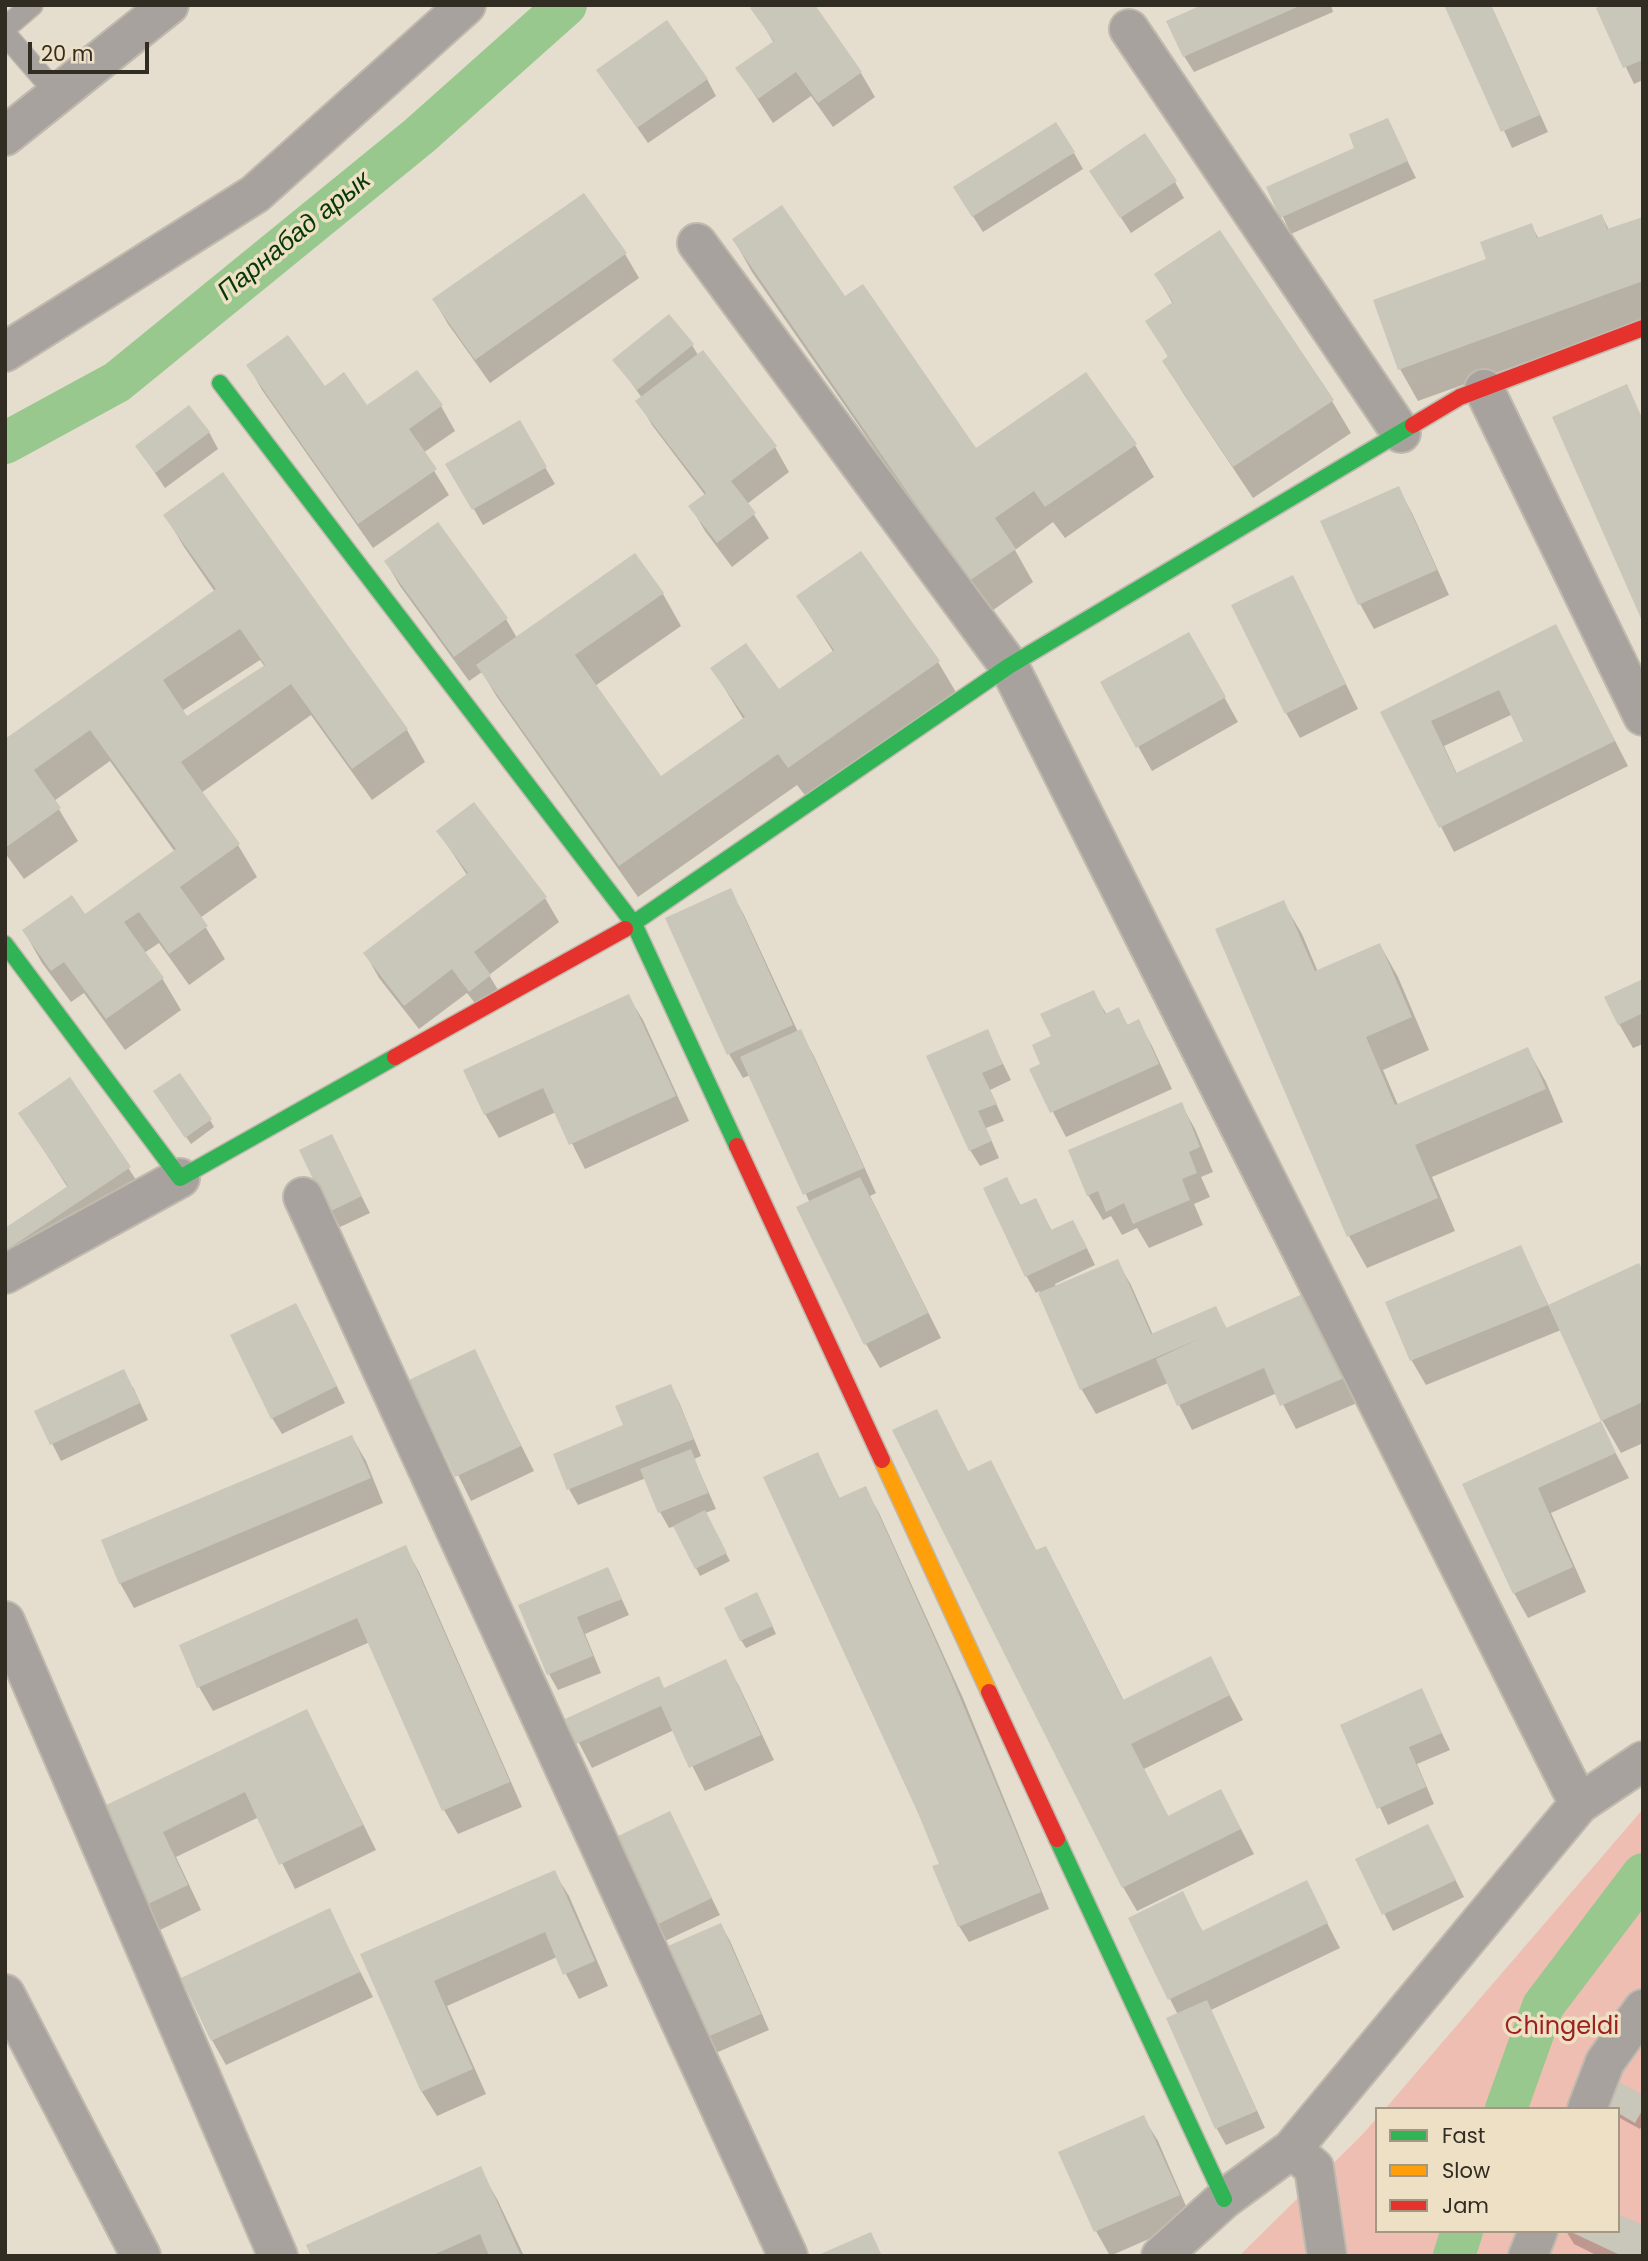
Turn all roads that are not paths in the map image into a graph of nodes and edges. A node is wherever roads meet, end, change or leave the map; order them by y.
1 (32, 5) edge
2 (169, 5) edge
3 (466, 5) edge
4 (5, 28) edge
5 (1129, 29) dead end
6 (5, 34) edge
7 (57, 94) junction
8 (5, 136) edge
9 (697, 243) dead end
10 (1643, 328) edge
11 (5, 352) edge
12 (220, 383) dead end
13 (1484, 388) junction
14 (1401, 433) junction
15 (1009, 666) junction
16 (1643, 716) edge
17 (634, 924) junction
18 (5, 944) edge
19 (180, 1178) junction
20 (303, 1197) dead end
21 (5, 1274) edge
22 (5, 1621) edge
23 (1643, 1761) edge
24 (1578, 1804) junction
25 (5, 1994) edge
26 (1643, 2009) edge
27 (1588, 2107) edge
28 (1292, 2149) junction
29 (1224, 2199) junction
30 (1537, 2233) edge
31 (141, 2256) edge
32 (278, 2256) edge
33 (789, 2256) edge
34 (1161, 2256) edge
35 (1327, 2256) edge
36 (1528, 2256) edge

1 - 4 lane
2 - 7 street
3 - 11 street
5 - 14 street
6 - 7 lane
7 - 8 street
9 - 15 street
10 - 13 street
12 - 17 street
13 - 14 street
13 - 16 street
14 - 15 street
15 - 17 street
15 - 24 street
17 - 19 street
17 - 29 street
18 - 19 street
19 - 21 street
20 - 33 street
22 - 32 street
23 - 24 street
24 - 28 street
25 - 31 street
26 - 27 street
28 - 29 street
28 - 35 street
29 - 34 street
30 - 36 street

